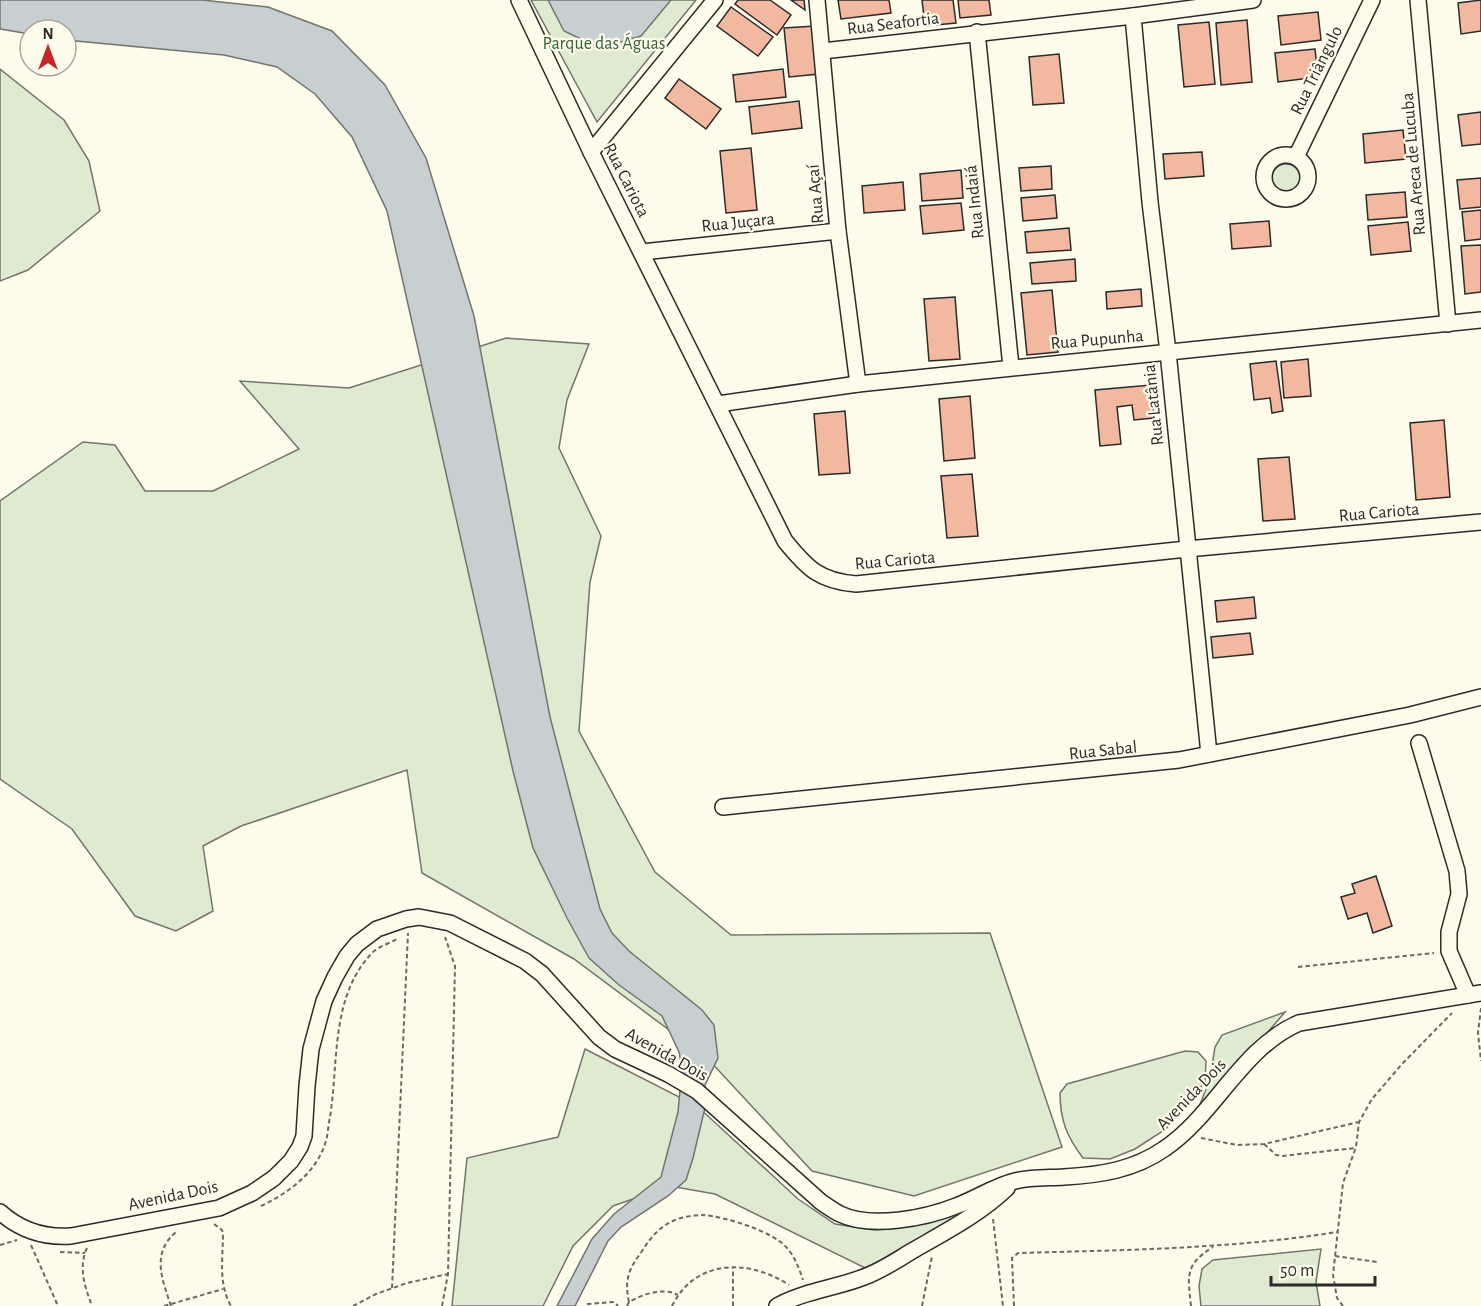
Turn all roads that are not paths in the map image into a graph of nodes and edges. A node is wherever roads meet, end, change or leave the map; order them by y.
1 (519, 0) edge
2 (715, 0) edge
3 (817, 0) edge
4 (1253, 0) edge
5 (1372, 0) edge
6 (1418, 0) edge
7 (1132, 16) junction
8 (977, 32) junction
9 (823, 51) junction
10 (591, 152) junction
11 (1296, 157) dead end
12 (838, 231) junction
13 (642, 252) junction
14 (1481, 320) edge
15 (1448, 324) junction
16 (1167, 352) junction
17 (1011, 367) junction
18 (858, 384) junction
19 (718, 404) junction
20 (1481, 522) edge
21 (1187, 549) junction
22 (1481, 697) edge
23 (1419, 743) dead end
24 (1209, 754) junction
25 (723, 807) dead end
26 (1475, 994) edge
27 (1015, 1181) junction
28 (0, 1212) edge
29 (777, 1306) edge

1 - 10 street, Rua Cariota
2 - 10 street
3 - 9 street, Rua Açaí
4 - 7 street, Rua Seafortia
5 - 11 street, Rua Triângulo
6 - 15 street, Rua Areca de Lucuba
7 - 8 street, Rua Seafortia
7 - 16 street, Rua Latânia
8 - 9 street, Rua Seafortia
8 - 17 street, Rua Indaiá
9 - 12 street, Rua Açaí
10 - 13 street, Rua Cariota
12 - 13 street, Rua Juçara
12 - 18 street, Rua Açaí
13 - 19 street, Rua Cariota
14 - 15 street, Rua Pupunha
15 - 16 street, Rua Pupunha
16 - 17 street, Rua Pupunha
16 - 21 street, Rua Latânia
17 - 18 street, Rua Pupunha
18 - 19 street, Rua Pupunha
19 - 21 street, Rua Cariota
20 - 21 street, Rua Cariota
21 - 24 street, Rua Latânia
22 - 24 street, Rua Sabal
23 - 26 street
24 - 25 street, Rua Sabal
26 - 27 street, Avenida Dois
27 - 28 street, Avenida Dois
27 - 29 street

